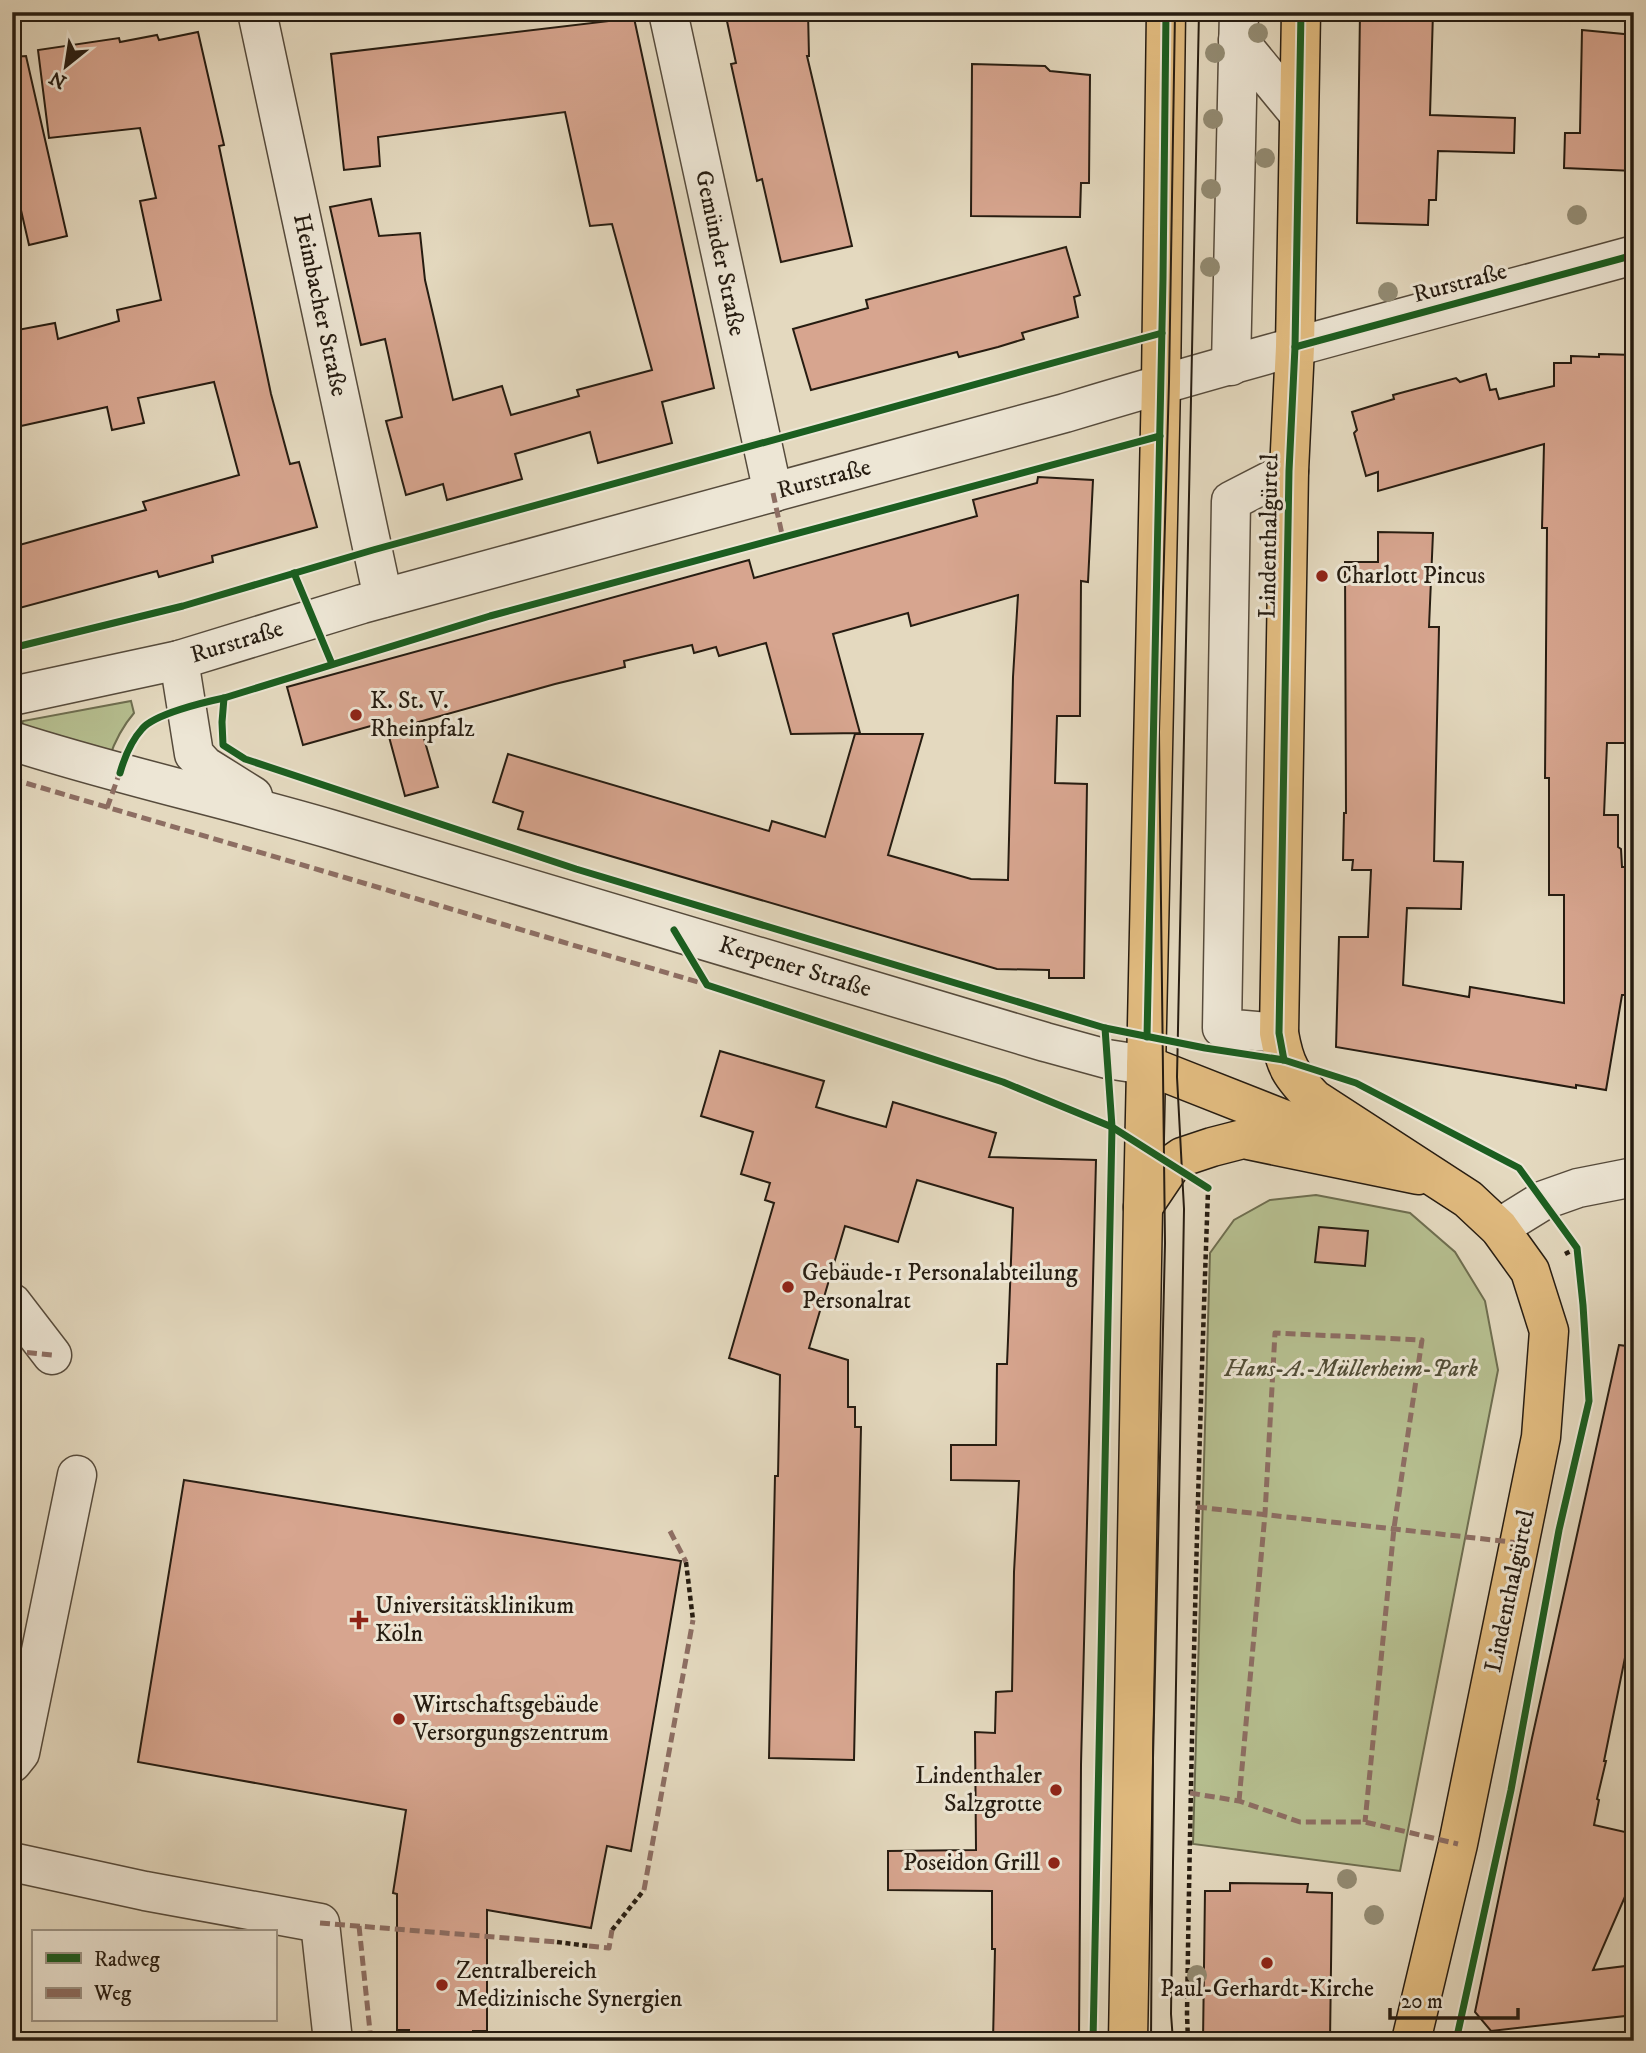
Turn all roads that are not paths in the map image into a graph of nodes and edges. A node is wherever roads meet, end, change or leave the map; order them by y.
1 (257, 12) edge
2 (668, 12) edge
3 (1166, 12) edge
4 (1301, 12) edge
5 (1238, 26) edge
6 (1298, 113) junction
7 (1634, 255) edge
8 (1295, 347) junction
9 (1231, 366) junction
10 (1161, 383) junction
11 (1289, 471) junction
12 (773, 493) junction
13 (383, 598) junction
14 (179, 660) junction
15 (12, 695) edge
16 (12, 741) edge
17 (284, 815) junction
18 (1279, 1033) junction
19 (1146, 1065) junction
20 (1634, 1177) edge
21 (1434, 1178) junction
22 (1143, 1207) junction
23 (1499, 1228) junction
24 (12, 1303) edge
25 (52, 1356) dead end
26 (77, 1475) dead end
27 (15, 1756) edge
28 (12, 1862) edge
29 (332, 2041) edge
30 (1128, 2041) edge
31 (1411, 2041) edge

1 - 13 street, Heimbacher Straße
2 - 12 street, Gemünder Straße
3 - 10 main road
4 - 6 main road, Lindenthalgürtel
5 - 6 street
5 - 9 street
6 - 8 main road, Lindenthalgürtel
7 - 8 street, Rurstraße
8 - 9 street, Rurstraße
8 - 11 main road, Lindenthalgürtel
9 - 10 street, Rurstraße
10 - 12 street, Rurstraße
10 - 19 main road
11 - 18 main road, Lindenthalgürtel
11 - 18 street
12 - 13 street, Rurstraße
13 - 14 street, Rurstraße
14 - 15 street, Rurstraße
14 - 17 street, Kerpener Straße
16 - 17 street, Kerpener Straße
17 - 19 street, Kerpener Straße
18 - 21 main road, Lindenthalgürtel
19 - 21 main road, Lindenthalgürtel
19 - 22 main road
20 - 23 street
21 - 22 main road, Lindenthalgürtel
21 - 23 main road, Lindenthalgürtel
22 - 30 main road
23 - 31 main road, Lindenthalgürtel
24 - 25 street
26 - 27 street
28 - 29 street

